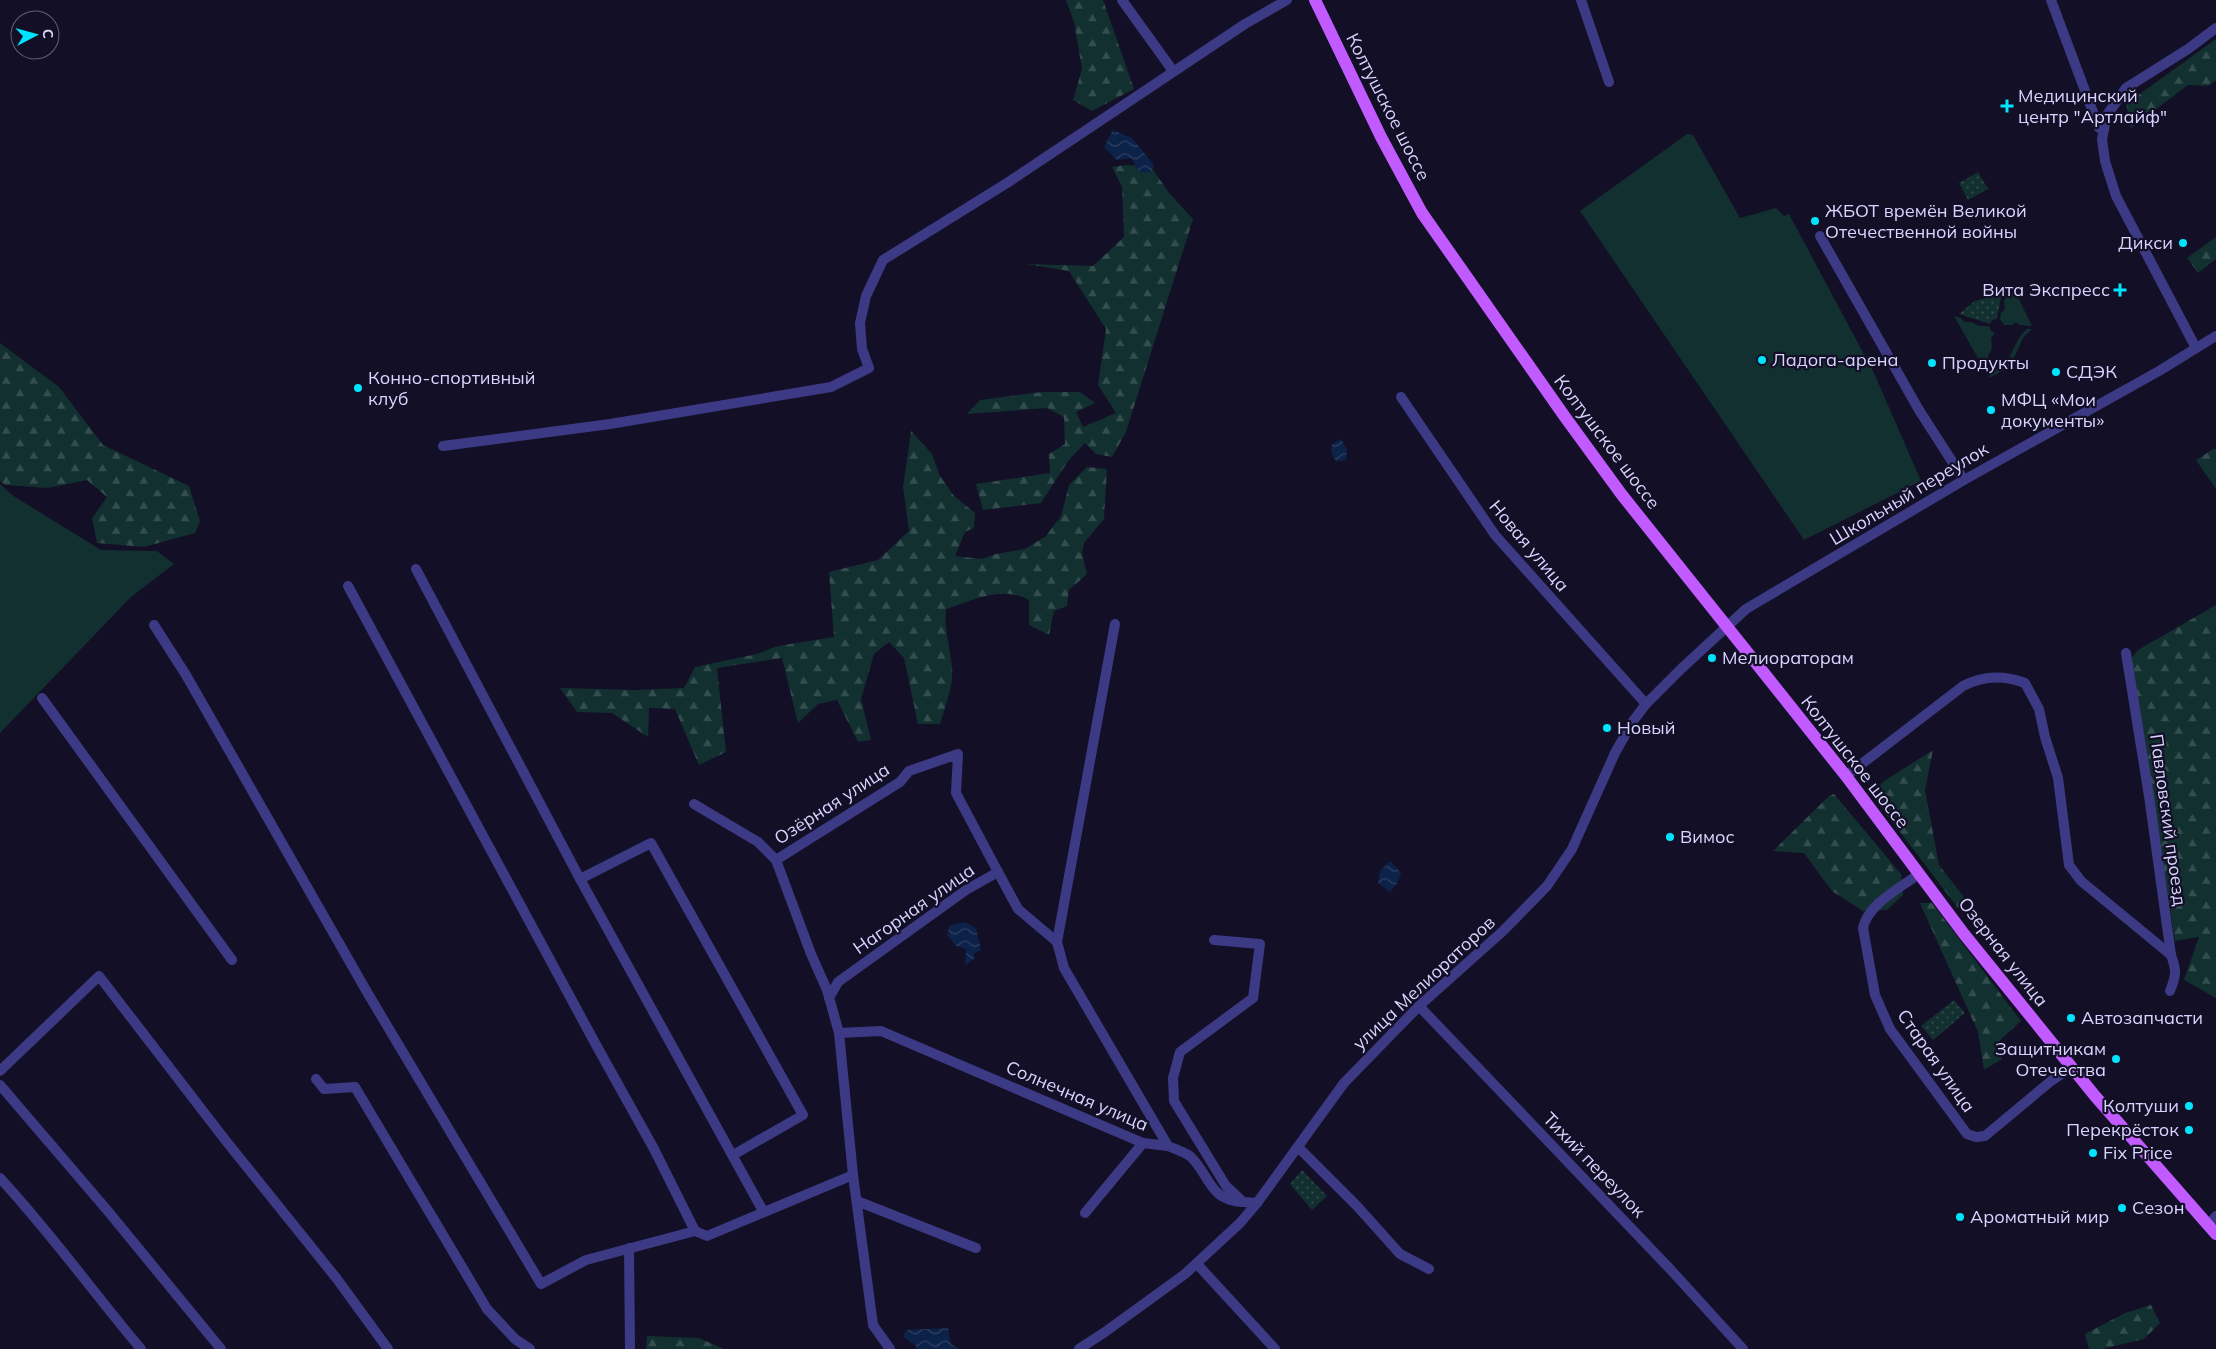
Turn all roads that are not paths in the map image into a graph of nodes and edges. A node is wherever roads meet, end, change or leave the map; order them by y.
1 (1122, 0) edge
2 (1287, 0) edge
3 (1315, 0) edge
4 (1581, 0) edge
5 (2051, 0) edge
6 (2216, 28) edge
7 (1173, 71) junction
8 (1609, 82) dead end
9 (2099, 128) dead end
10 (1820, 236) dead end
11 (2216, 336) edge
12 (2196, 348) junction
13 (1402, 397) dead end
14 (443, 446) dead end
15 (1964, 480) junction
16 (416, 569) dead end
17 (348, 586) dead end
18 (1115, 624) dead end
19 (154, 625) dead end
20 (1726, 627) junction
21 (2126, 653) dead end
22 (42, 698) dead end
23 (1646, 704) junction
24 (1846, 776) junction
25 (694, 804) dead end
26 (776, 860) junction
27 (998, 872) junction
28 (1919, 874) junction
29 (580, 879) junction
30 (1214, 940) dead end
31 (1057, 942) junction
32 (2171, 955) junction
33 (232, 960) dead end
34 (2170, 991) dead end
35 (829, 998) junction
36 (1419, 1006) junction
37 (839, 1034) junction
38 (2072, 1067) junction
39 (0, 1071) edge
40 (316, 1079) dead end
41 (0, 1085) edge
42 (1143, 1143) junction
43 (1168, 1146) junction
44 (1298, 1147) junction
45 (733, 1155) junction
46 (853, 1175) junction
47 (0, 1178) edge
48 (858, 1200) junction
49 (1243, 1202) junction
50 (1257, 1203) junction
51 (763, 1211) junction
52 (1085, 1212) dead end
53 (2213, 1225) edge
54 (696, 1231) junction
55 (628, 1248) junction
56 (976, 1248) dead end
57 (1197, 1264) junction
58 (1429, 1270) dead end
59 (141, 1349) edge
60 (221, 1349) edge
61 (388, 1349) edge
62 (530, 1349) edge
63 (630, 1349) edge
64 (890, 1349) edge
65 (1079, 1349) edge
66 (1275, 1349) edge
67 (1743, 1349) edge

1 - 7 street
2 - 7 street
3 - 20 main road, Колтушское шоссе
4 - 8 street
5 - 9 street
6 - 12 street
7 - 14 street
10 - 15 street
11 - 12 street, Школьный переулок
12 - 15 street, Школьный переулок
13 - 23 street, Новая улица
15 - 20 street, Школьный переулок
16 - 29 street
17 - 54 street
18 - 31 street
19 - 55 street
20 - 23 street, улица Мелиораторов
20 - 24 main road, Колтушское шоссе
21 - 32 street, Павловский проезд
22 - 33 street
23 - 36 street, улица Мелиораторов
24 - 28 main road, Колтушское шоссе
24 - 32 street
25 - 26 street
26 - 27 street, Озёрная улица
26 - 35 street, Озёрная улица
27 - 31 street, Нагорная улица
27 - 35 street, Нагорная улица
28 - 38 main road, Озерная улица
28 - 38 street, Старая улица
29 - 45 street
29 - 45 street
30 - 49 street
31 - 43 street, Солнечная улица
32 - 34 street, Павловский проезд
35 - 37 street, Озёрная улица
36 - 44 street, улица Мелиораторов
36 - 67 street, Тихий переулок
37 - 42 street, Солнечная улица
37 - 46 street, Озёрная улица
38 - 53 main road, Озерная улица
39 - 61 street
40 - 62 street
41 - 60 street
42 - 43 street, Солнечная улица
42 - 52 street
43 - 49 street
44 - 50 street, улица Мелиораторов
44 - 58 street
45 - 51 street
46 - 48 street, Озёрная улица
46 - 51 street
47 - 59 street
48 - 56 street
48 - 64 street, Озёрная улица
49 - 50 street
50 - 57 street, улица Мелиораторов
51 - 54 street
54 - 55 street
55 - 63 street
57 - 65 street, улица Мелиораторов
57 - 66 street

